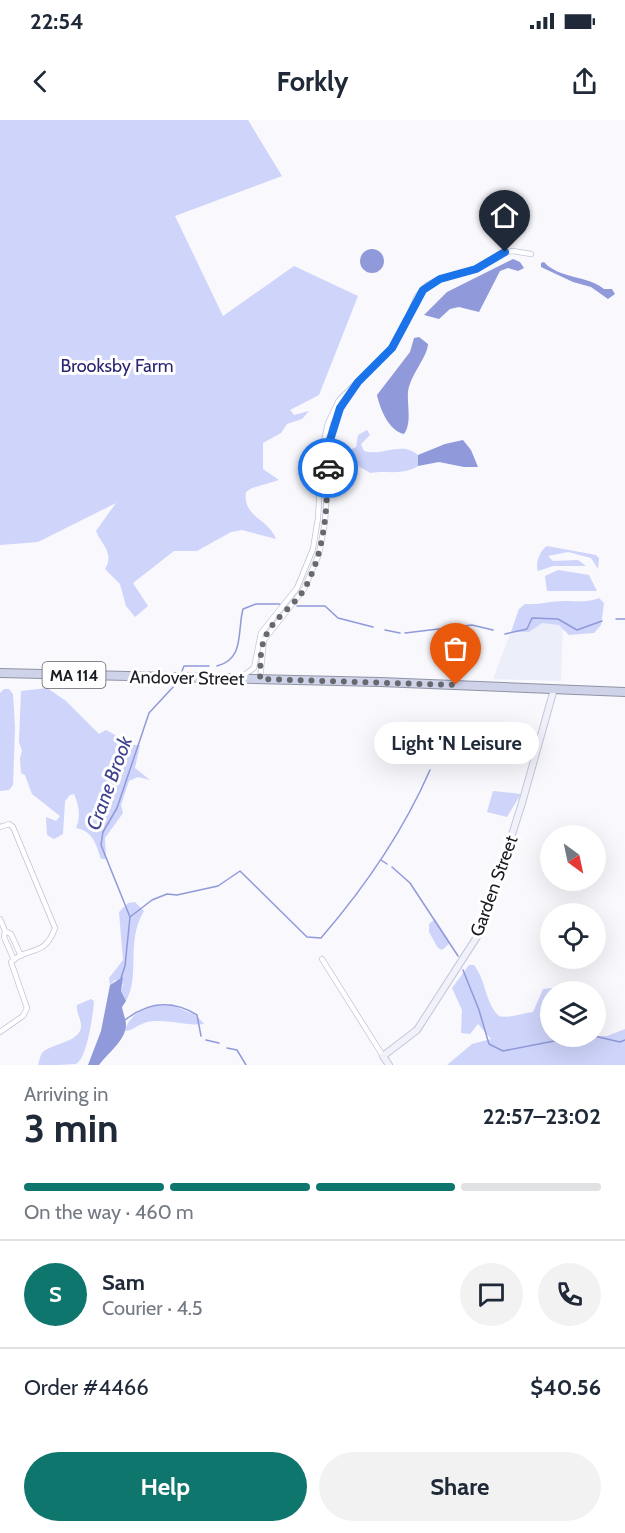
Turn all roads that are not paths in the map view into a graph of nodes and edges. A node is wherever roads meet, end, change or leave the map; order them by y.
1 (531, 254) dead end
2 (358, 382) junction
3 (0, 674) edge
4 (237, 679) junction
5 (260, 679) junction
6 (554, 689) junction
7 (625, 693) edge
8 (0, 827) edge
9 (0, 919) edge
10 (5, 931) junction
11 (21, 956) junction
12 (322, 959) dead end
13 (14, 960) junction
14 (0, 1032) edge
15 (383, 1056) junction
16 (388, 1065) edge

1 - 2 street
2 - 4 street
2 - 5 street
3 - 4 highway, Andover Street / MA 114
4 - 5 highway, Andover Street / MA 114
5 - 6 highway, Andover Street / MA 114
6 - 7 highway, Andover Street / MA 114
6 - 15 main road, Garden Street
8 - 11 street
9 - 10 street
10 - 11 street
10 - 13 street
11 - 13 street
12 - 15 street
13 - 14 street
15 - 16 main road

